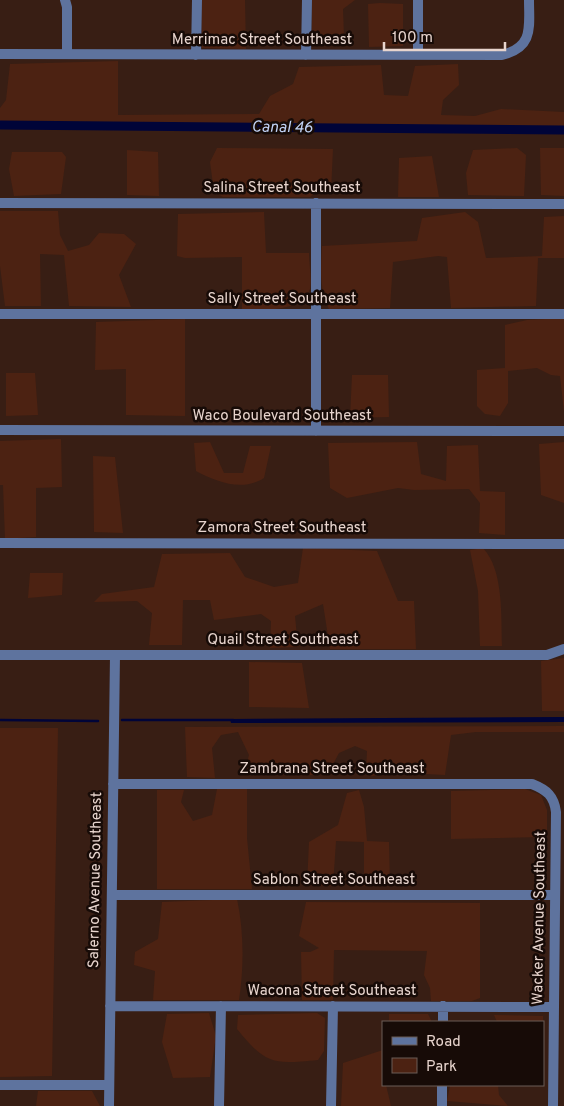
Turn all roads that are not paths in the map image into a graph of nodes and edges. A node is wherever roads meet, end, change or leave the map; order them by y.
1 (65, 0) edge
2 (197, 0) edge
3 (307, 0) edge
4 (418, 0) edge
5 (529, 0) edge
6 (0, 54) edge
7 (67, 54) junction
8 (196, 55) junction
9 (306, 55) junction
10 (418, 55) junction
11 (0, 203) edge
12 (316, 204) junction
13 (564, 204) edge
14 (316, 313) junction
15 (0, 314) edge
16 (564, 314) edge
17 (0, 430) edge
18 (316, 431) junction
19 (564, 431) edge
20 (0, 543) edge
21 (564, 544) edge
22 (564, 649) edge
23 (0, 655) edge
24 (115, 655) junction
25 (113, 784) junction
26 (549, 793) joint
27 (112, 895) junction
28 (556, 896) junction
29 (110, 1006) junction
30 (221, 1006) junction
31 (332, 1006) junction
32 (444, 1006) junction
33 (554, 1006) junction
34 (443, 1021) edge
35 (0, 1085) edge
36 (109, 1086) junction
37 (442, 1086) edge
38 (109, 1106) edge
39 (219, 1106) edge
40 (331, 1106) edge
41 (442, 1106) edge
42 (553, 1106) edge

1 - 7 street
2 - 8 street
3 - 9 street
4 - 10 street
5 - 10 street, Merrimac Street Southeast
6 - 7 street, Merrimac Street Southeast
7 - 8 street, Merrimac Street Southeast
8 - 9 street, Merrimac Street Southeast
9 - 10 street, Merrimac Street Southeast
11 - 12 street, Salina Street Southeast
12 - 13 street, Salina Street Southeast
12 - 14 street
14 - 15 street, Sally Street Southeast
14 - 16 street, Sally Street Southeast
14 - 18 street
17 - 18 street, Waco Boulevard Southeast
18 - 19 street, Waco Boulevard Southeast
20 - 21 street, Zamora Street Southeast
22 - 24 street, Quail Street Southeast
23 - 24 street, Quail Street Southeast
24 - 25 street, Salerno Avenue Southeast
25 - 26 street, Zambrana Street Southeast
25 - 27 street, Salerno Avenue Southeast
26 - 28 street, Wacker Avenue Southeast
27 - 28 street, Sablon Street Southeast
27 - 29 street, Salerno Avenue Southeast
28 - 33 street, Wacker Avenue Southeast
29 - 30 street, Wacona Street Southeast
29 - 36 street, Salerno Avenue Southeast
30 - 31 street, Wacona Street Southeast
30 - 39 street
31 - 32 street, Wacona Street Southeast
31 - 40 street
32 - 33 street, Wacona Street Southeast
32 - 34 street
33 - 42 street, Wacker Avenue Southeast
35 - 36 street
36 - 38 street, Salerno Avenue Southeast
37 - 41 street

